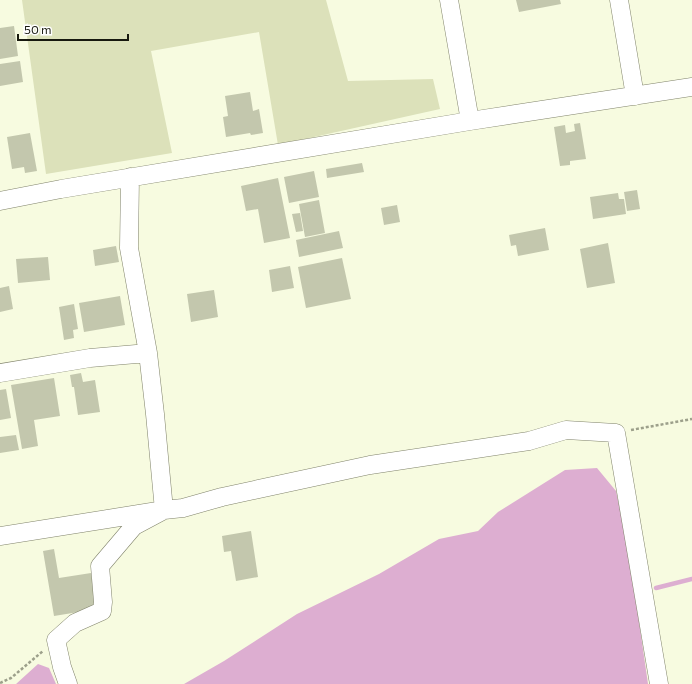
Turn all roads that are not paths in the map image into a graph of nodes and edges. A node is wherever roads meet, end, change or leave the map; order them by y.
1 (449, 0) edge
2 (619, 0) edge
3 (692, 86) edge
4 (635, 96) junction
5 (470, 121) junction
6 (130, 177) junction
7 (0, 201) edge
8 (148, 354) junction
9 (0, 373) edge
10 (164, 510) junction
11 (0, 536) edge
12 (68, 684) edge
13 (659, 684) edge

1 - 5 street
2 - 4 street
3 - 4 street
4 - 5 street
5 - 6 street
6 - 7 street
6 - 8 street
8 - 9 street
8 - 10 street
10 - 11 street
10 - 12 street
10 - 13 street

